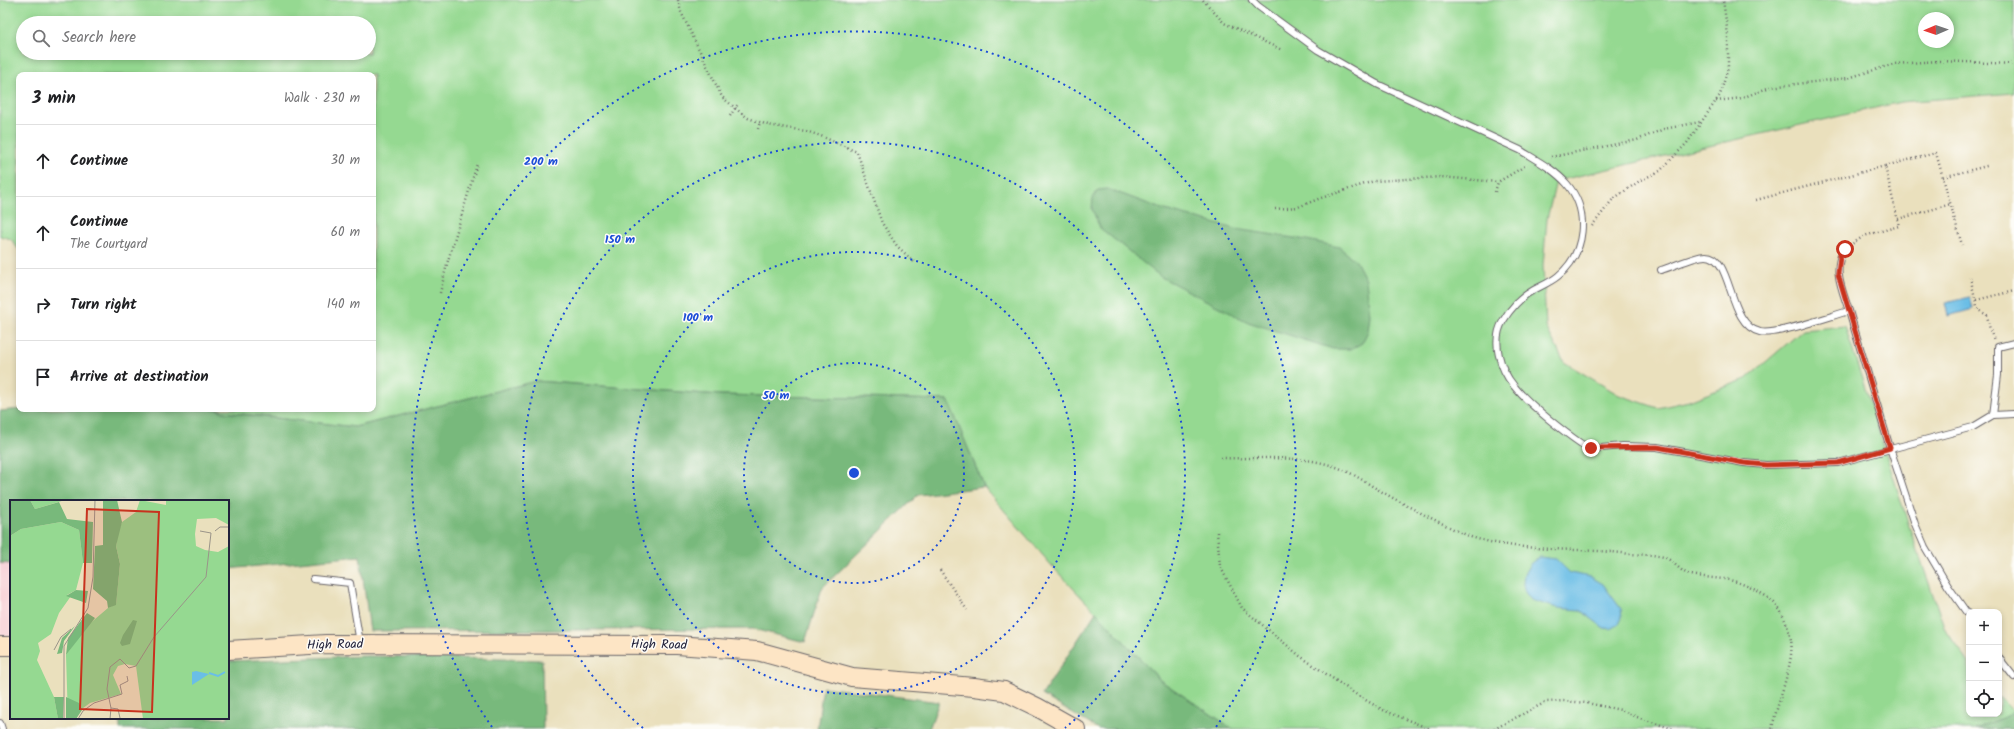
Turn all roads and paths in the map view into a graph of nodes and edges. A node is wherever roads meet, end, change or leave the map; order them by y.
1 (678, 0) edge
2 (1203, 0) edge
3 (1252, 0) edge
4 (1723, 0) edge
5 (1282, 50) dead end
6 (2014, 64) edge
7 (1716, 101) junction
8 (738, 104) dead end
9 (735, 108) junction
10 (730, 116) dead end
11 (760, 122) junction
12 (1700, 122) junction
13 (758, 129) dead end
14 (1539, 161) junction
15 (477, 164) dead end
16 (1885, 166) junction
17 (1987, 166) dead end
18 (1943, 177) junction
19 (1498, 182) junction
20 (1496, 192) dead end
21 (1756, 200) dead end
22 (1951, 204) junction
23 (1275, 209) dead end
24 (1898, 219) junction
25 (1582, 235) junction
26 (1962, 245) dead end
27 (1845, 249) joint
28 (915, 263) dead end
29 (1662, 270) dead end
30 (1970, 277) dead end
31 (2014, 291) edge
32 (440, 293) dead end
33 (1976, 300) junction
34 (1849, 312) junction
35 (2014, 343) edge
36 (1998, 347) junction
37 (2014, 414) edge
38 (1993, 415) junction
39 (1890, 448) junction
40 (1221, 458) dead end
41 (1217, 532) dead end
42 (940, 570) dead end
43 (313, 579) dead end
44 (967, 610) dead end
45 (1966, 612) edge
46 (360, 644) junction
47 (229, 650) edge
48 (2002, 662) edge
49 (2014, 677) edge
50 (0, 723) edge
51 (2, 729) edge
52 (1076, 729) edge
53 (1430, 729) edge
54 (1494, 729) edge
55 (1673, 729) edge
56 (1772, 729) edge

1 - 9 path
2 - 5 path
3 - 14 lane
4 - 7 path
6 - 7 path
7 - 12 path
8 - 9 path
9 - 10 path
9 - 11 path
11 - 13 path
11 - 28 path
12 - 14 path
12 - 25 path
14 - 19 path
14 - 25 lane
15 - 32 path
16 - 18 path
16 - 21 path
16 - 24 path
17 - 18 path
18 - 22 path
19 - 20 path
19 - 23 path
22 - 24 path
22 - 26 path
24 - 27 path
25 - 39 lane
27 - 34 lane
29 - 34 lane
30 - 33 path
31 - 33 path
33 - 36 path
34 - 39 lane
35 - 36 lane
36 - 38 lane
37 - 38 lane
38 - 39 lane
39 - 45 lane
40 - 56 path
41 - 53 path
42 - 44 path
43 - 46 lane
46 - 47 main road, High Road
46 - 52 main road, High Road
48 - 49 lane
50 - 51 lane
54 - 55 path

